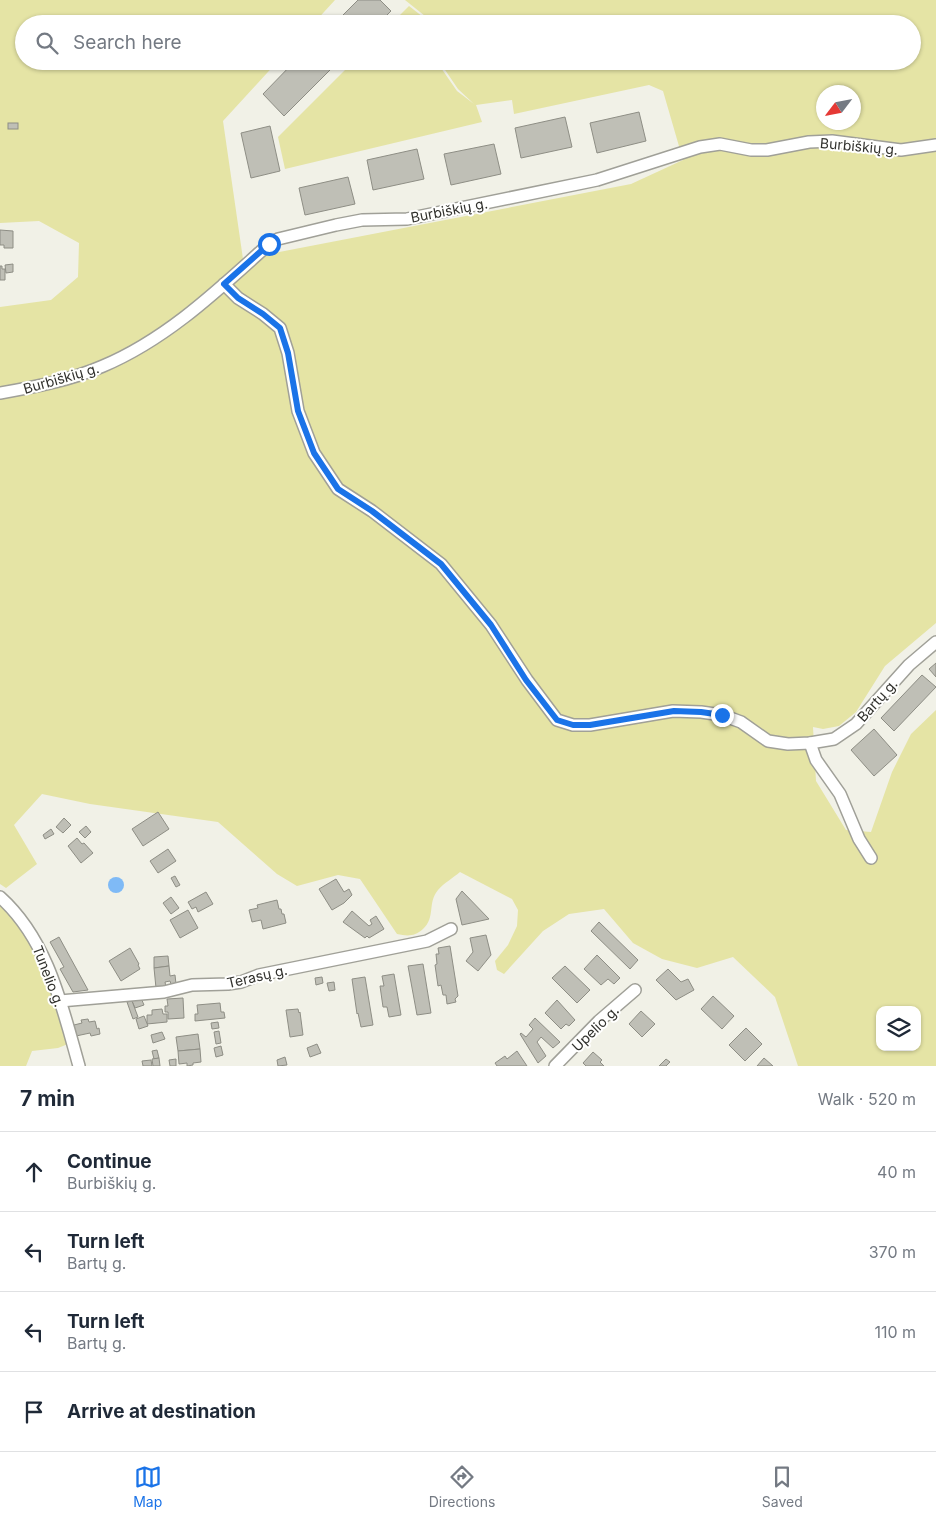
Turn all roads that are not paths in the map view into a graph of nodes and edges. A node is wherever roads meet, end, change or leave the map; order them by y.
1 (936, 145) edge
2 (224, 284) junction
3 (0, 393) edge
4 (936, 642) edge
5 (810, 743) junction
6 (871, 858) dead end
7 (0, 897) edge
8 (451, 929) dead end
9 (635, 990) dead end
10 (60, 1001) junction
11 (78, 1066) edge
12 (556, 1066) edge

1 - 2 street, Burbiškių g.
2 - 3 street, Burbiškių g.
2 - 5 street, Bartų g.
4 - 5 street, Bartų g.
5 - 6 street
7 - 10 street, Tunelio g.
8 - 10 street, Terasų g.
9 - 12 street, Upelio g.
10 - 11 street, Tunelio g.

